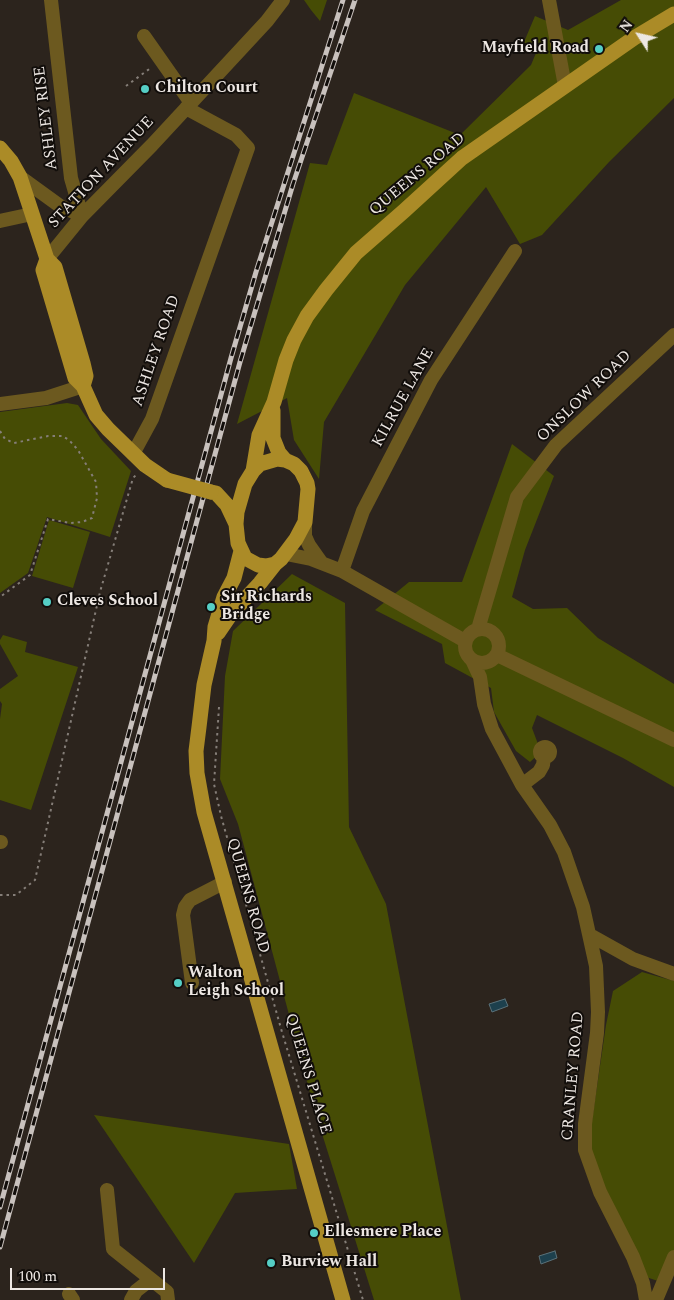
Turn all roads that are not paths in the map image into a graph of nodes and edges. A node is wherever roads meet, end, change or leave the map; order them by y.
1 (51, 0) edge
2 (283, 0) edge
3 (549, 0) edge
4 (674, 14) edge
5 (144, 36) dead end
6 (565, 86) junction
7 (189, 106) junction
8 (0, 148) edge
9 (20, 177) junction
10 (32, 214) junction
11 (82, 216) junction
12 (0, 221) edge
13 (515, 250) dead end
14 (47, 260) junction
15 (674, 335) edge
16 (83, 386) junction
17 (274, 402) junction
18 (0, 404) edge
19 (133, 454) junction
20 (285, 460) junction
21 (249, 477) junction
22 (213, 493) junction
23 (304, 522) junction
24 (236, 524) junction
25 (241, 551) junction
26 (280, 559) junction
27 (321, 562) junction
28 (342, 571) junction
29 (478, 629) junction
30 (214, 641) junction
31 (466, 641) junction
32 (496, 655) junction
33 (472, 660) junction
34 (674, 740) edge
35 (544, 757) dead end
36 (522, 785) junction
37 (225, 882) junction
38 (590, 936) junction
39 (674, 974) edge
40 (192, 983) dead end
41 (107, 1190) dead end
42 (674, 1257) edge
43 (150, 1280) junction
44 (340, 1299) edge
45 (131, 1300) edge
46 (168, 1300) edge
47 (646, 1300) edge
48 (656, 1300) edge

1 - 11 street, ASHLEY RISE
2 - 7 street, STATION AVENUE
3 - 6 street
4 - 6 main road, QUEENS ROAD
5 - 7 street
6 - 17 main road, QUEENS ROAD
7 - 11 street, STATION AVENUE
7 - 19 street, ASHLEY ROAD
8 - 9 main road
9 - 10 main road
9 - 11 street, ASHLEY RISE
10 - 12 street
10 - 14 main road
11 - 14 street, STATION AVENUE
13 - 28 street, KILRUE LANE
14 - 16 main road
15 - 29 street, ONSLOW ROAD
16 - 18 street
16 - 19 main road
17 - 20 main road, QUEENS ROAD
17 - 21 main road, QUEENS ROAD
19 - 22 main road, bridge
20 - 21 main road
20 - 23 main road
21 - 22 main road
21 - 24 main road
22 - 24 main road
23 - 26 main road
23 - 27 street
24 - 25 main road
25 - 26 main road
25 - 30 main road, QUEENS ROAD
26 - 27 street
26 - 30 main road, QUEENS ROAD
27 - 28 street
28 - 31 street
29 - 31 street
29 - 32 street
30 - 37 main road, QUEENS ROAD
31 - 33 street
32 - 33 street
32 - 34 street
33 - 36 street, CRANLEY ROAD
35 - 36 street
36 - 38 street, CRANLEY ROAD
37 - 40 street
37 - 44 main road, QUEENS ROAD
38 - 39 street
38 - 47 street, CRANLEY ROAD
41 - 43 street
42 - 48 street
43 - 45 street
43 - 46 street

